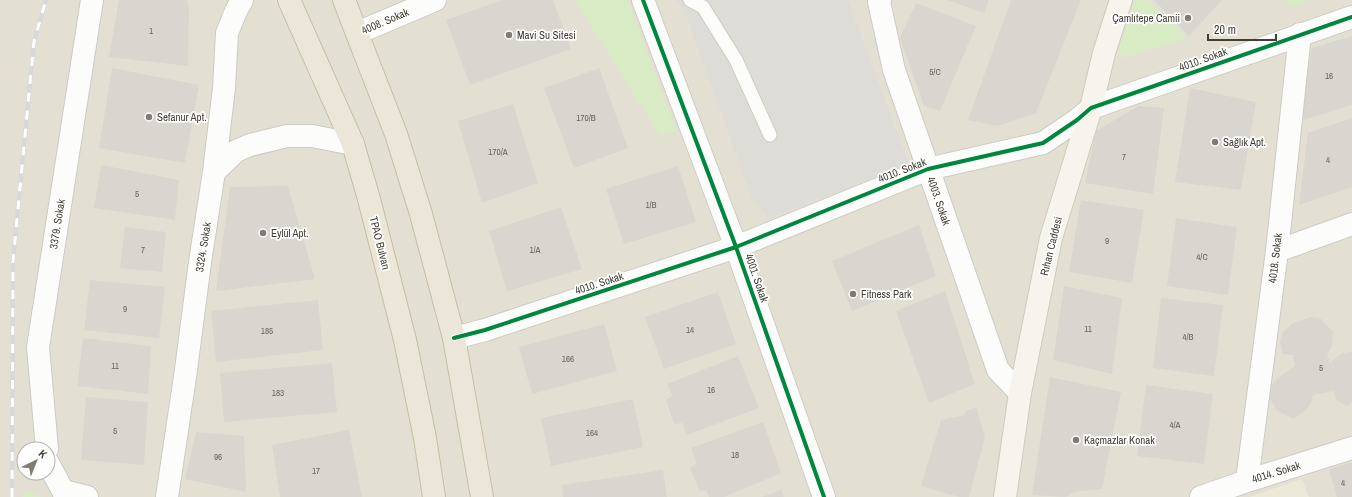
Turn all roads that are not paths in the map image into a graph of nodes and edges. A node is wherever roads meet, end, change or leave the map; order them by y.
1 (92, 0) edge
2 (242, 0) edge
3 (289, 0) edge
4 (344, 0) edge
5 (436, 0) edge
6 (643, 0) edge
7 (690, 0) edge
8 (880, 0) edge
9 (1121, 0) edge
10 (1352, 16) edge
11 (357, 33) junction
12 (1300, 34) junction
13 (1091, 108) junction
14 (770, 135) dead end
15 (353, 144) junction
16 (928, 169) junction
17 (214, 172) junction
18 (1352, 224) edge
19 (736, 247) junction
20 (1277, 250) junction
21 (454, 338) junction
22 (1020, 393) junction
23 (46, 441) edge
24 (1352, 448) edge
25 (56, 478) edge
26 (1247, 481) junction
27 (87, 497) edge
28 (166, 497) edge
29 (434, 497) edge
30 (482, 497) edge
31 (824, 497) edge
32 (1005, 497) edge
33 (1201, 497) edge

1 - 23 street, 3379. Sokak
2 - 17 street, 3324. Sokak
3 - 15 highway, TPAO Bulvarı
4 - 11 highway
5 - 11 street, 4008. Sokak
6 - 19 street, 4001. Sokak
7 - 14 lane
8 - 16 street, 4003. Sokak
9 - 13 street, Rıhan Caddesi
10 - 12 street, 4010. Sokak
11 - 21 highway
12 - 13 street, 4010. Sokak
12 - 20 street, 4018. Sokak
13 - 16 street, 4010. Sokak
13 - 22 street, Rıhan Caddesi
15 - 17 street
15 - 29 highway, TPAO Bulvarı
16 - 19 street, 4010. Sokak
16 - 22 street, 4003. Sokak
17 - 28 street, 3324. Sokak
18 - 20 street
19 - 21 street, 4010. Sokak
19 - 31 street, 4001. Sokak
20 - 26 street, 4018. Sokak
21 - 30 highway
22 - 32 street, Rıhan Caddesi
24 - 26 street, 4014. Sokak
25 - 27 street
26 - 33 street, 4014. Sokak

